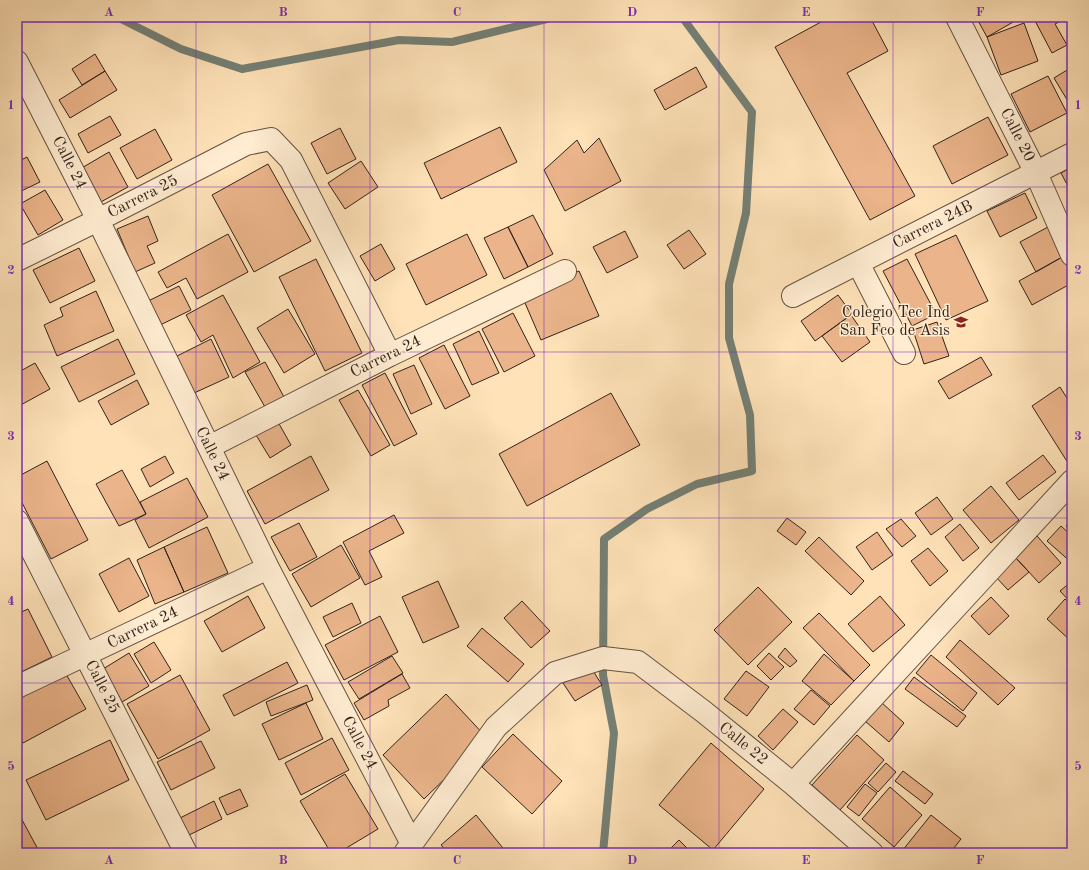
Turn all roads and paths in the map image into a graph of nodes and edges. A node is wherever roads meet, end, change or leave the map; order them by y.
1 (957, 17) edge
2 (17, 62) edge
3 (1072, 154) edge
4 (1036, 173) junction
5 (98, 220) junction
6 (1072, 255) edge
7 (17, 260) edge
8 (858, 263) junction
9 (565, 271) dead end
10 (793, 296) dead end
11 (904, 353) dead end
12 (390, 355) junction
13 (209, 447) junction
14 (1072, 481) edge
15 (17, 522) edge
16 (268, 568) junction
17 (86, 655) junction
18 (17, 687) edge
19 (793, 784) junction
20 (408, 848) edge
21 (186, 853) edge
22 (872, 853) edge

1 - 4 street, Calle 20
2 - 5 street, Calle 24
3 - 4 street, Carrera 24B
4 - 6 street, Calle 20
4 - 8 street, Carrera 24B
5 - 7 street, Carrera 25
5 - 12 street, Carrera 25
5 - 13 street, Calle 24
8 - 10 street, Carrera 24B
8 - 11 street
9 - 12 street, Carrera 24
12 - 13 street, Carrera 24
13 - 16 street, Calle 24
14 - 19 street
15 - 17 street, Calle 25
16 - 17 street, Carrera 24
16 - 20 street, Calle 24
17 - 18 street, Carrera 24
17 - 21 street, Calle 25
19 - 20 street, Calle 22
19 - 22 street, Calle 22

